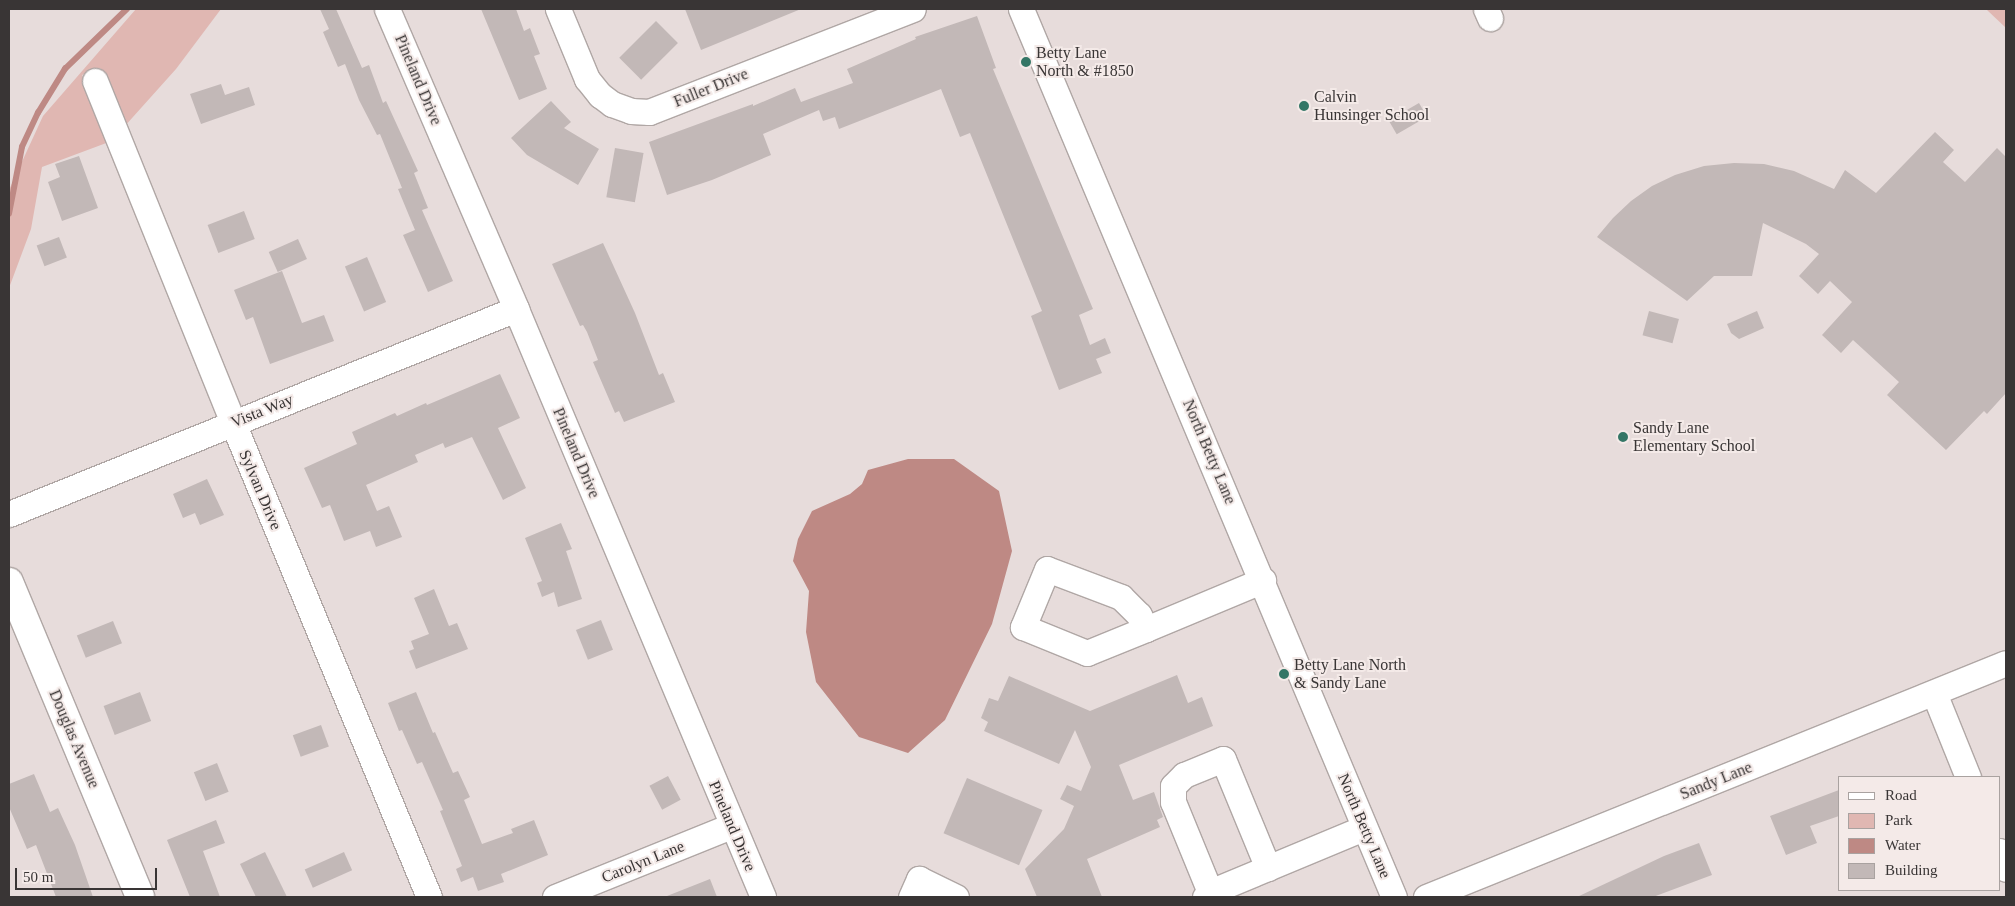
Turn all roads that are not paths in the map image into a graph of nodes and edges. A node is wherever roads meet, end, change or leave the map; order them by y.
1 (387, 9) edge
2 (558, 9) edge
3 (913, 9) edge
4 (1021, 9) edge
5 (95, 81) dead end
6 (516, 309) junction
7 (233, 423) junction
8 (9, 514) edge
9 (1262, 580) junction
10 (9, 582) edge
11 (1146, 629) junction
12 (2006, 664) edge
13 (1934, 693) junction
14 (1968, 776) edge
15 (731, 826) junction
16 (1364, 828) junction
17 (2000, 854) edge
18 (1268, 868) junction
19 (2006, 869) edge
20 (1207, 894) edge
21 (140, 897) edge
22 (429, 897) edge
23 (555, 897) edge
24 (763, 897) edge
25 (911, 897) edge
26 (956, 897) edge
27 (1394, 897) edge
28 (1426, 897) edge

1 - 6 street, Pineland Drive
2 - 3 street, Fuller Drive
4 - 9 street, North Betty Lane
5 - 7 street, Sylvan Drive
6 - 7 street, Vista Way
6 - 15 street, Pineland Drive
7 - 8 street, Vista Way
7 - 22 street, Sylvan Drive
9 - 11 street
9 - 16 street, North Betty Lane
10 - 21 main road, Douglas Avenue
11 - 11 street
12 - 13 street, Sandy Lane
13 - 14 street
13 - 28 street, Sandy Lane
15 - 23 street, Carolyn Lane
15 - 24 street, Pineland Drive
16 - 18 street
16 - 27 street, North Betty Lane
17 - 19 street
18 - 20 street
18 - 20 street
25 - 26 street

